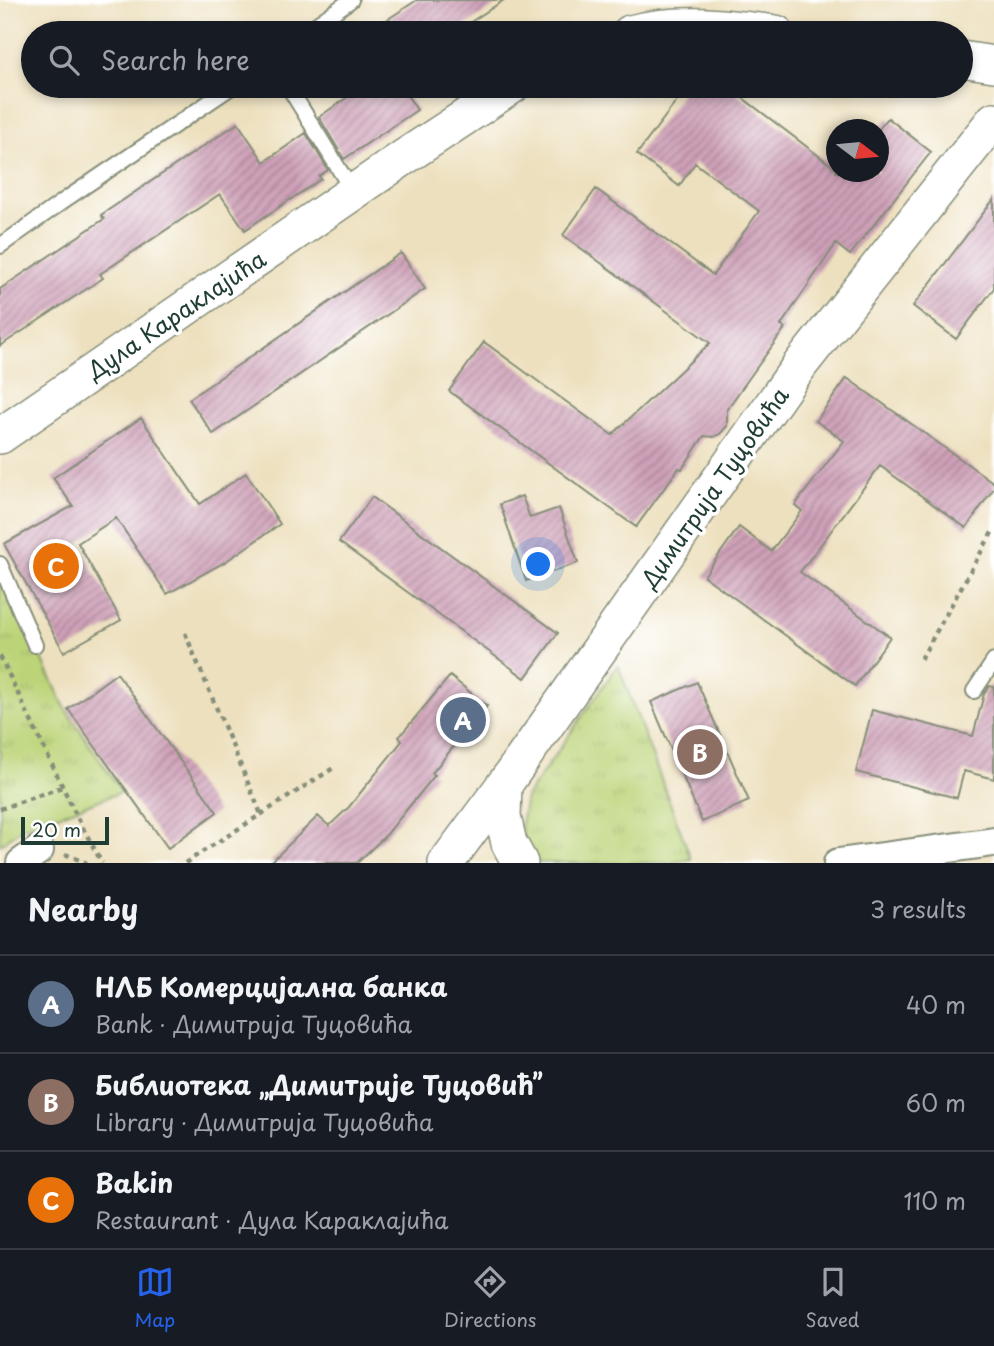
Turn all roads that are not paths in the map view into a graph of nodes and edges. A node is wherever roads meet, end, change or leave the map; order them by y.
1 (351, 0) edge
2 (321, 21) edge
3 (973, 61) edge
4 (994, 64) edge
5 (215, 98) edge
6 (295, 98) edge
7 (494, 98) edge
8 (994, 120) edge
9 (353, 192) junction
10 (0, 246) edge
11 (0, 436) edge
12 (0, 564) edge
13 (35, 645) dead end
14 (994, 661) edge
15 (975, 691) dead end
16 (504, 785) junction
17 (994, 842) edge
18 (446, 863) edge
19 (520, 863) edge
20 (838, 863) edge

1 - 2 lane
3 - 4 street
5 - 10 lane
6 - 9 lane
7 - 9 street, Дула Караклајића
8 - 16 street, Димитрија Туцовића
9 - 11 street, Дула Караклајића
12 - 13 lane
14 - 15 lane
16 - 18 street, Димитрија Туцовића
16 - 19 street
17 - 20 street

